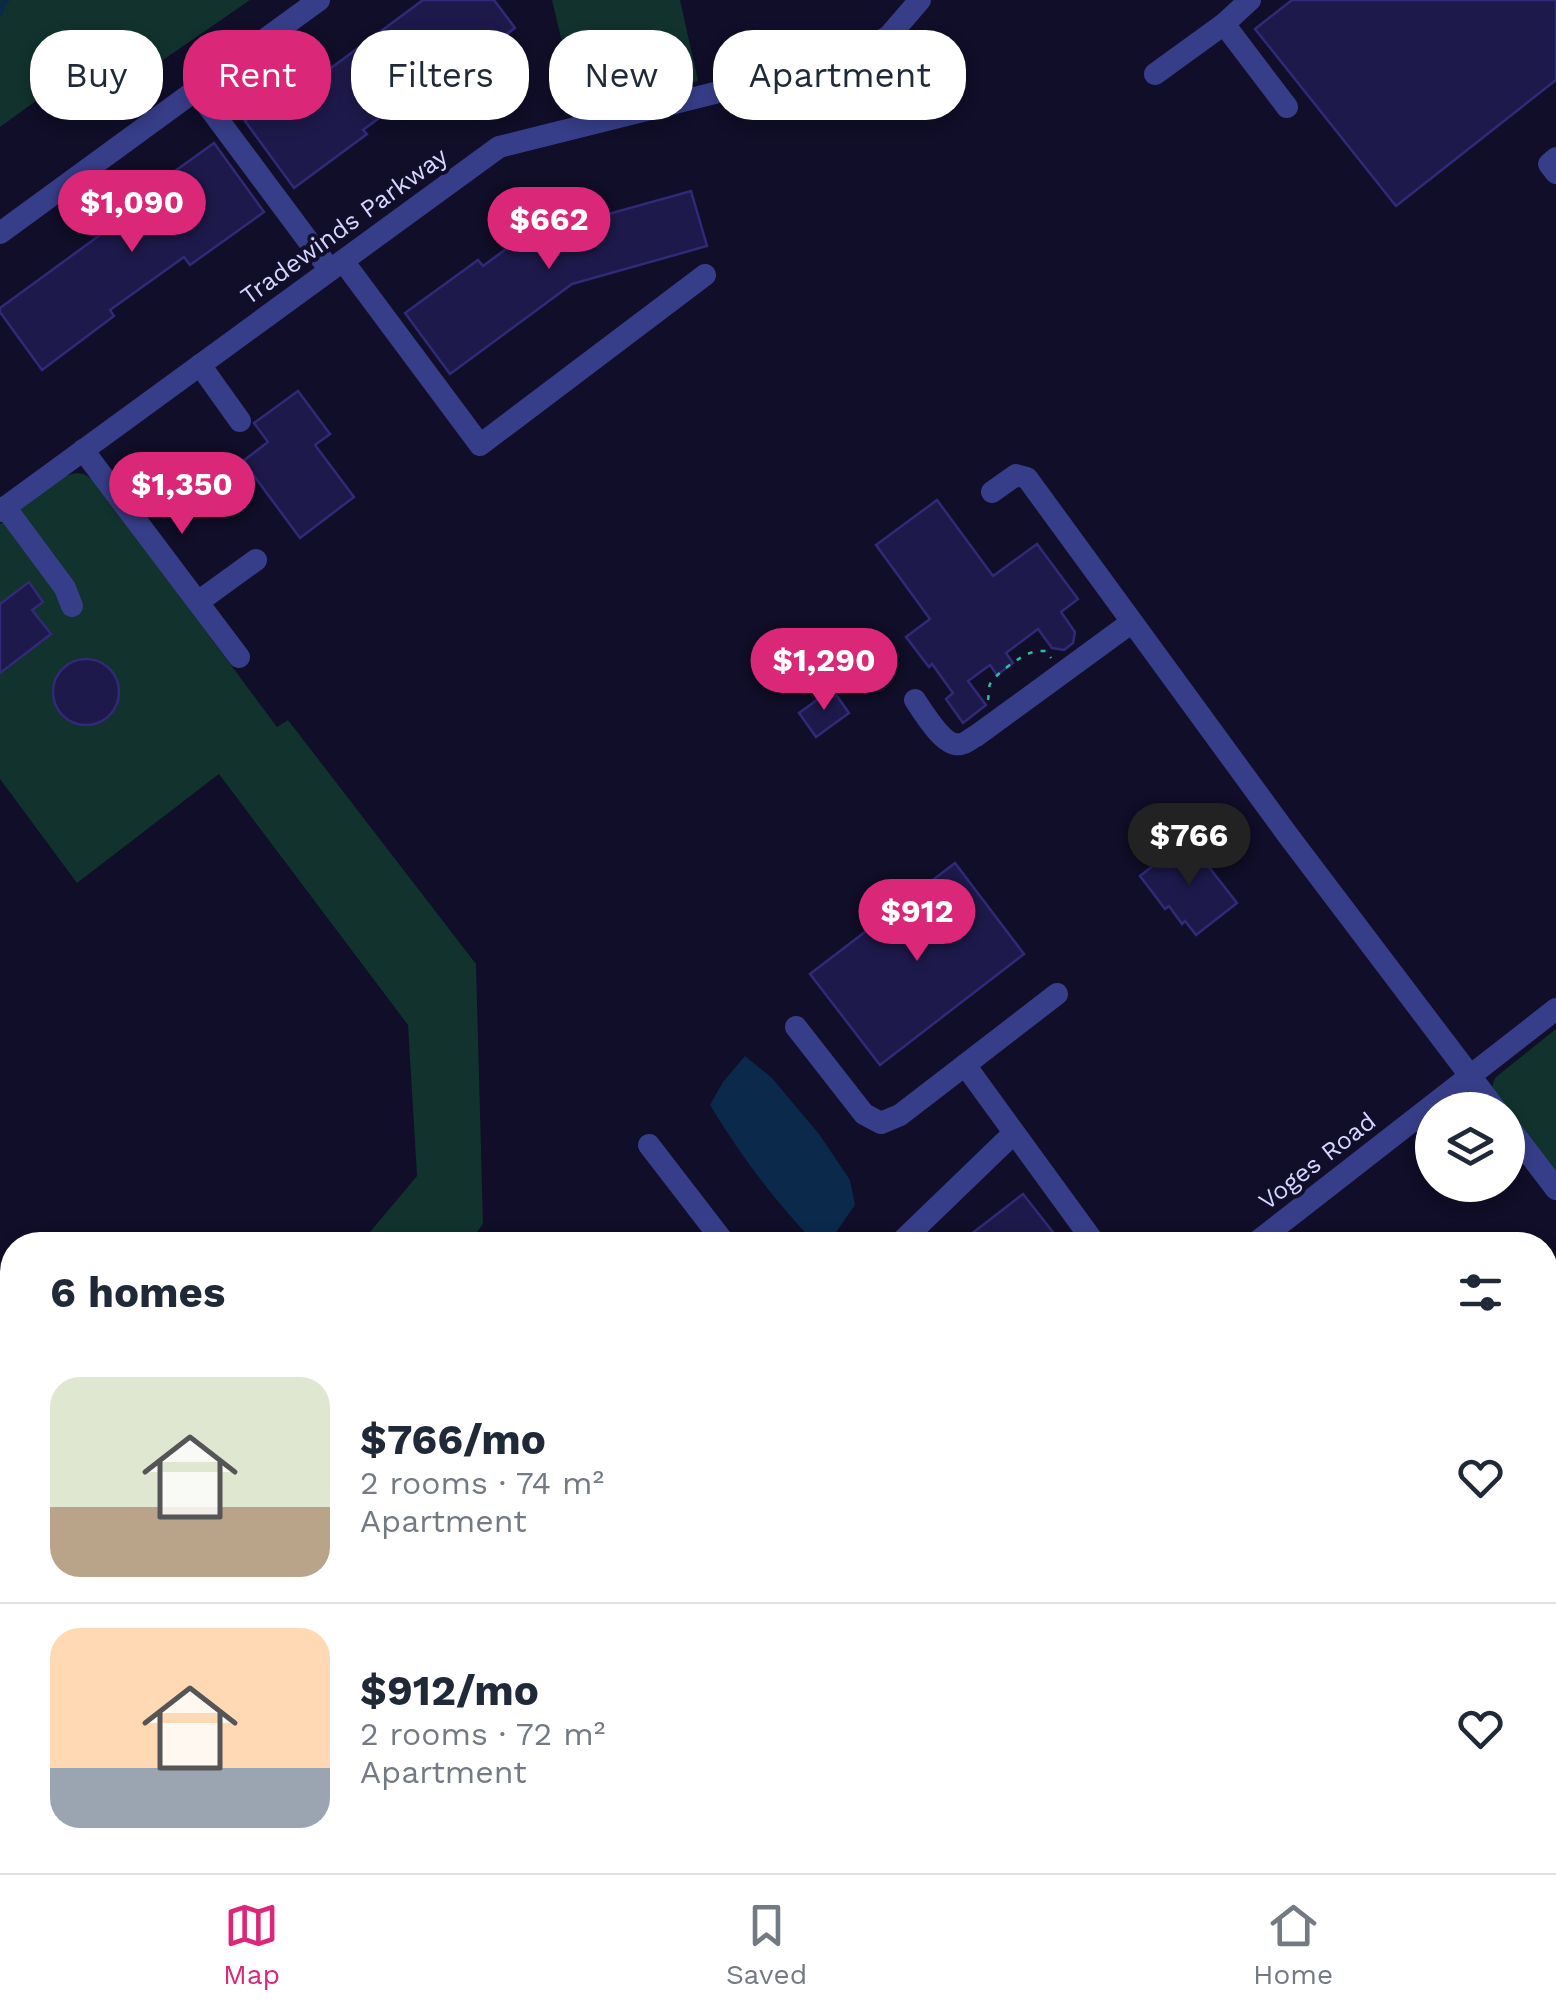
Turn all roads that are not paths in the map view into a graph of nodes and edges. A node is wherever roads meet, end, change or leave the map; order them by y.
1 (319, 0) edge
2 (920, 0) edge
3 (1250, 0) edge
4 (1224, 24) junction
5 (278, 30) edge
6 (1155, 74) dead end
7 (183, 99) edge
8 (1287, 107) dead end
9 (220, 120) edge
10 (1556, 158) edge
11 (1556, 173) edge
12 (0, 233) edge
13 (336, 266) junction
14 (705, 275) dead end
15 (200, 365) junction
16 (240, 422) dead end
17 (84, 450) junction
18 (992, 492) dead end
19 (3, 509) edge
20 (256, 560) dead end
21 (198, 602) junction
22 (72, 606) dead end
23 (1132, 622) junction
24 (239, 656) dead end
25 (915, 700) dead end
26 (1057, 994) dead end
27 (1556, 1009) edge
28 (796, 1027) dead end
29 (964, 1065) junction
30 (1470, 1076) junction
31 (1482, 1092) edge
32 (1013, 1134) junction
33 (650, 1145) dead end
34 (1525, 1148) edge
35 (1556, 1189) edge
36 (716, 1232) edge
37 (911, 1232) edge
38 (1086, 1232) edge
39 (1270, 1232) edge

1 - 5 street
2 - 13 street, Tradewinds Parkway
3 - 4 street
4 - 6 street
4 - 8 street
7 - 12 street
9 - 13 street
10 - 11 street
13 - 14 street
13 - 15 street, Tradewinds Parkway
15 - 16 street
15 - 17 street, Tradewinds Parkway
17 - 19 street, Tradewinds Parkway
17 - 21 street
18 - 23 street
19 - 22 street
20 - 21 street
21 - 24 street
23 - 25 street
23 - 30 street
26 - 29 street
27 - 30 street, Voges Road
28 - 29 street
29 - 32 street
30 - 31 street
30 - 39 street, Voges Road
32 - 37 street
32 - 38 street
33 - 36 street
34 - 35 street

